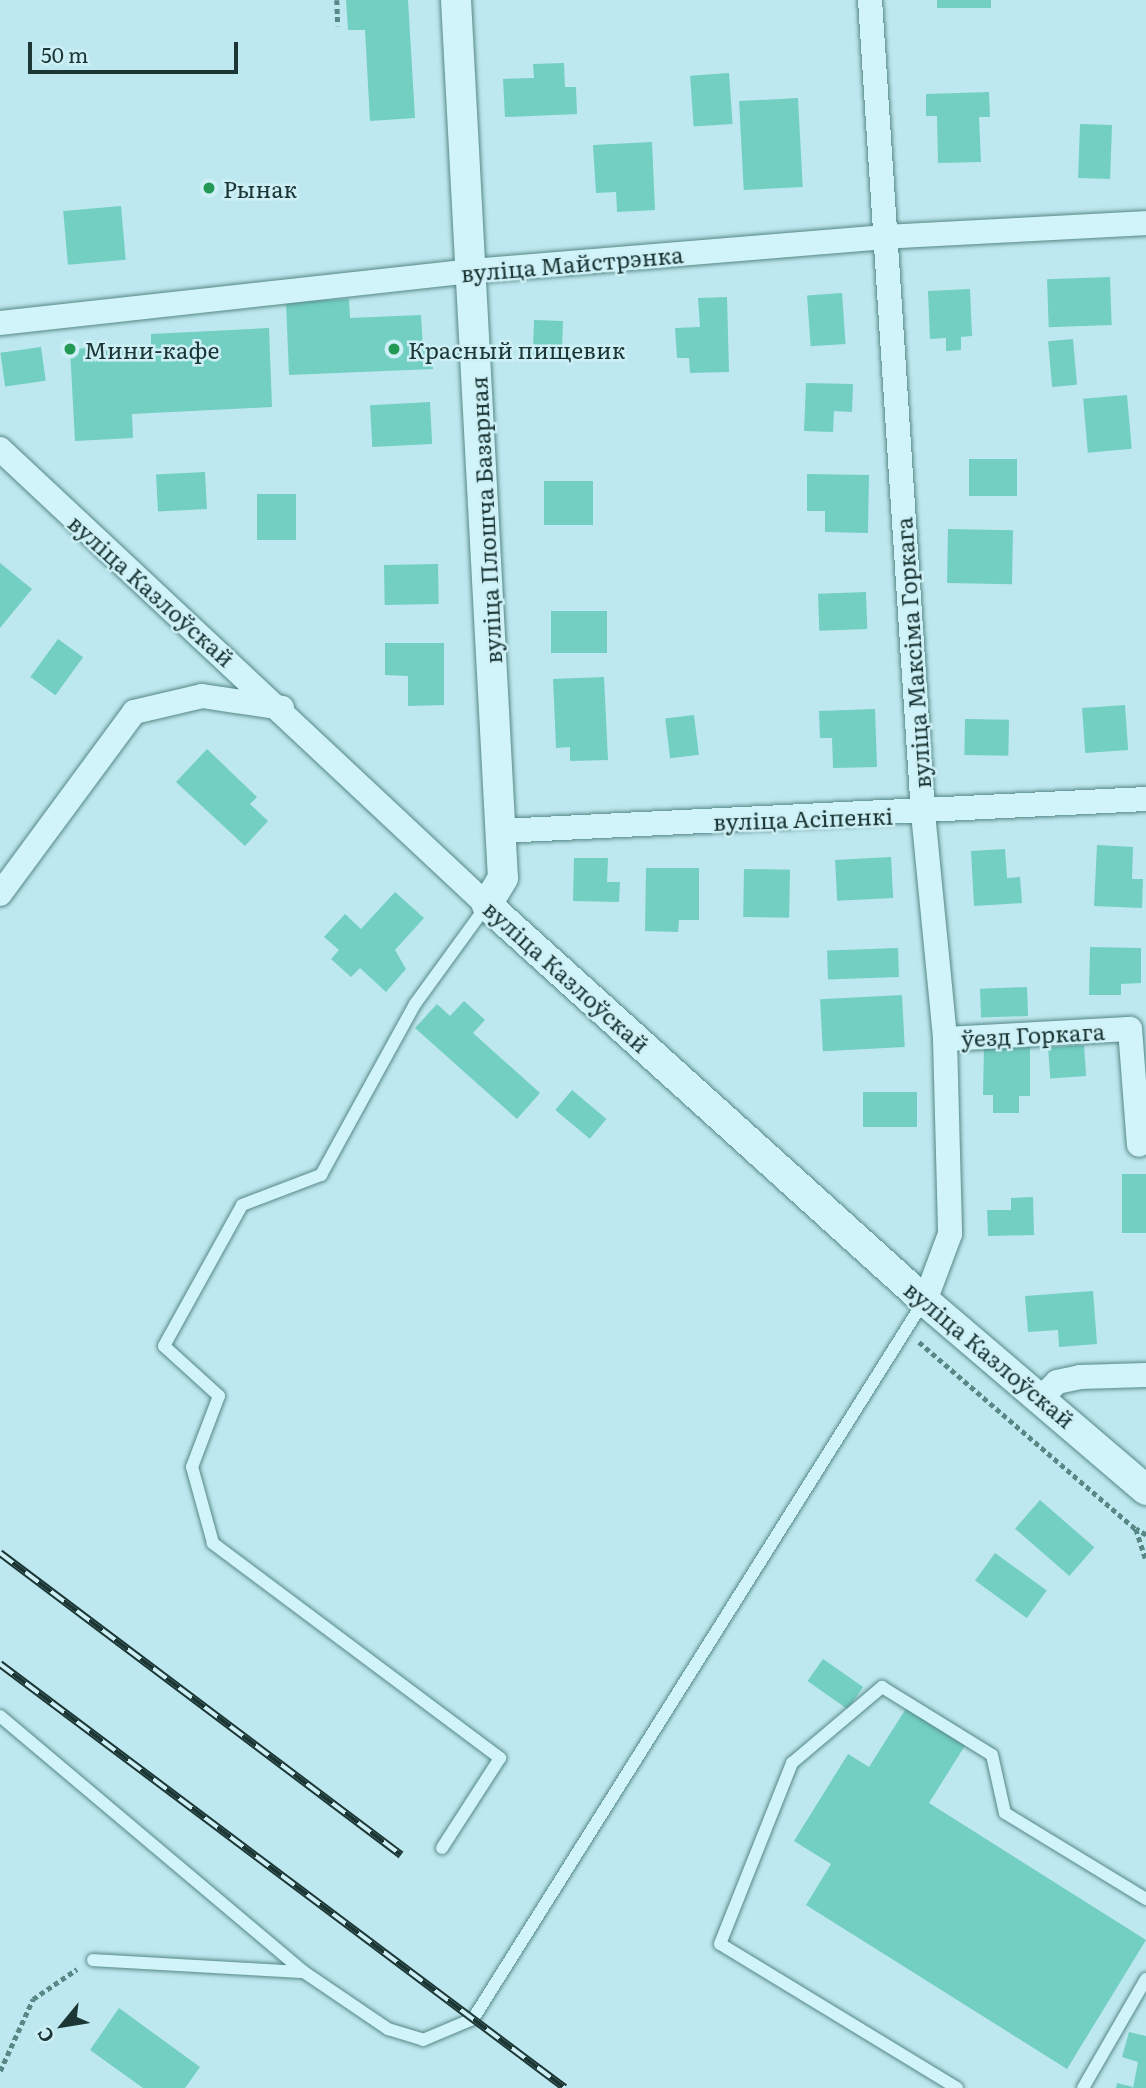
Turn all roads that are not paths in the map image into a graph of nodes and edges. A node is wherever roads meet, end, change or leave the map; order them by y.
1 (456, 0) edge
2 (870, 0) edge
3 (1146, 223) edge
4 (883, 237) junction
5 (472, 271) junction
6 (0, 323) edge
7 (0, 449) edge
8 (282, 708) junction
9 (1146, 799) edge
10 (923, 813) junction
11 (501, 831) junction
12 (0, 894) edge
13 (487, 905) junction
14 (945, 1039) junction
15 (1139, 1145) dead end
16 (925, 1301) junction
17 (1146, 1375) edge
18 (1042, 1397) junction
19 (1146, 1490) edge
20 (0, 1716) edge
21 (442, 1848) dead end
22 (1146, 1899) edge
23 (93, 1960) road end
24 (304, 1972) junction
25 (1146, 1979) edge
26 (957, 2088) edge
27 (1083, 2088) edge

1 - 5 street, вуліца Плошча Базарная
2 - 4 street, вуліца Максіма Горкага
3 - 4 street, вуліца Майстрэнка
4 - 5 street, вуліца Майстрэнка
4 - 10 street, вуліца Максіма Горкага
5 - 6 street, вуліца Майстрэнка
5 - 11 street, вуліца Плошча Базарная
7 - 8 street, вуліца Казлоўскай
8 - 12 street
8 - 13 street, вуліца Казлоўскай
9 - 10 street, вуліца Асіпенкі
10 - 11 street, вуліца Асіпенкі
10 - 14 street, вуліца Максіма Горкага
11 - 13 street, вуліца Плошча Базарная
13 - 16 street, вуліца Казлоўскай
13 - 21 lane
14 - 15 street, ўезд Горкага
14 - 16 street, вуліца Максіма Горкага
16 - 18 street, вуліца Казлоўскай
16 - 24 lane
17 - 18 street
18 - 19 street, вуліца Казлоўскай
20 - 24 lane
22 - 26 lane
23 - 24 lane
25 - 27 lane

